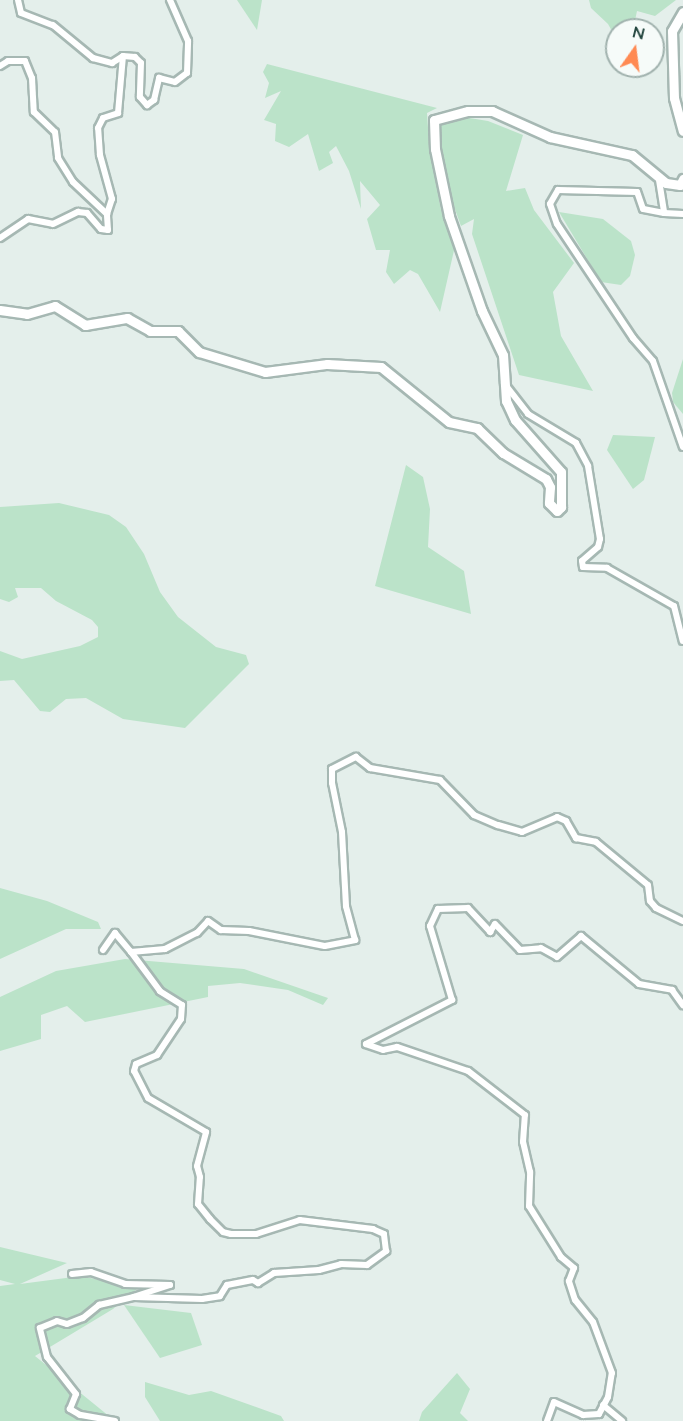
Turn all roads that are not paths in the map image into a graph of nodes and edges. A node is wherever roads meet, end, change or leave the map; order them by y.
1 (18, 0) edge
2 (170, 0) edge
3 (683, 12) edge
4 (123, 56) junction
5 (0, 66) edge
6 (683, 131) edge
7 (683, 179) edge
8 (659, 180) junction
9 (664, 213) junction
10 (107, 214) junction
11 (683, 214) edge
12 (0, 238) edge
13 (0, 310) edge
14 (504, 383) junction
15 (683, 447) edge
16 (683, 641) edge
17 (683, 921) edge
18 (103, 950) dead end
19 (131, 952) junction
20 (683, 1005) edge
21 (72, 1274) dead end
22 (134, 1297) junction
23 (603, 1405) junction
24 (115, 1421) edge
25 (547, 1421) edge
26 (622, 1421) edge

1 - 4 street
2 - 4 street
3 - 6 main road
4 - 10 street
5 - 10 street
7 - 8 main road
8 - 9 street
8 - 14 main road
9 - 11 street
9 - 15 street
10 - 12 street
13 - 14 main road
14 - 16 street
17 - 19 street
18 - 19 street
19 - 22 street
20 - 23 street
21 - 22 street
22 - 24 street
23 - 25 street
23 - 26 street

